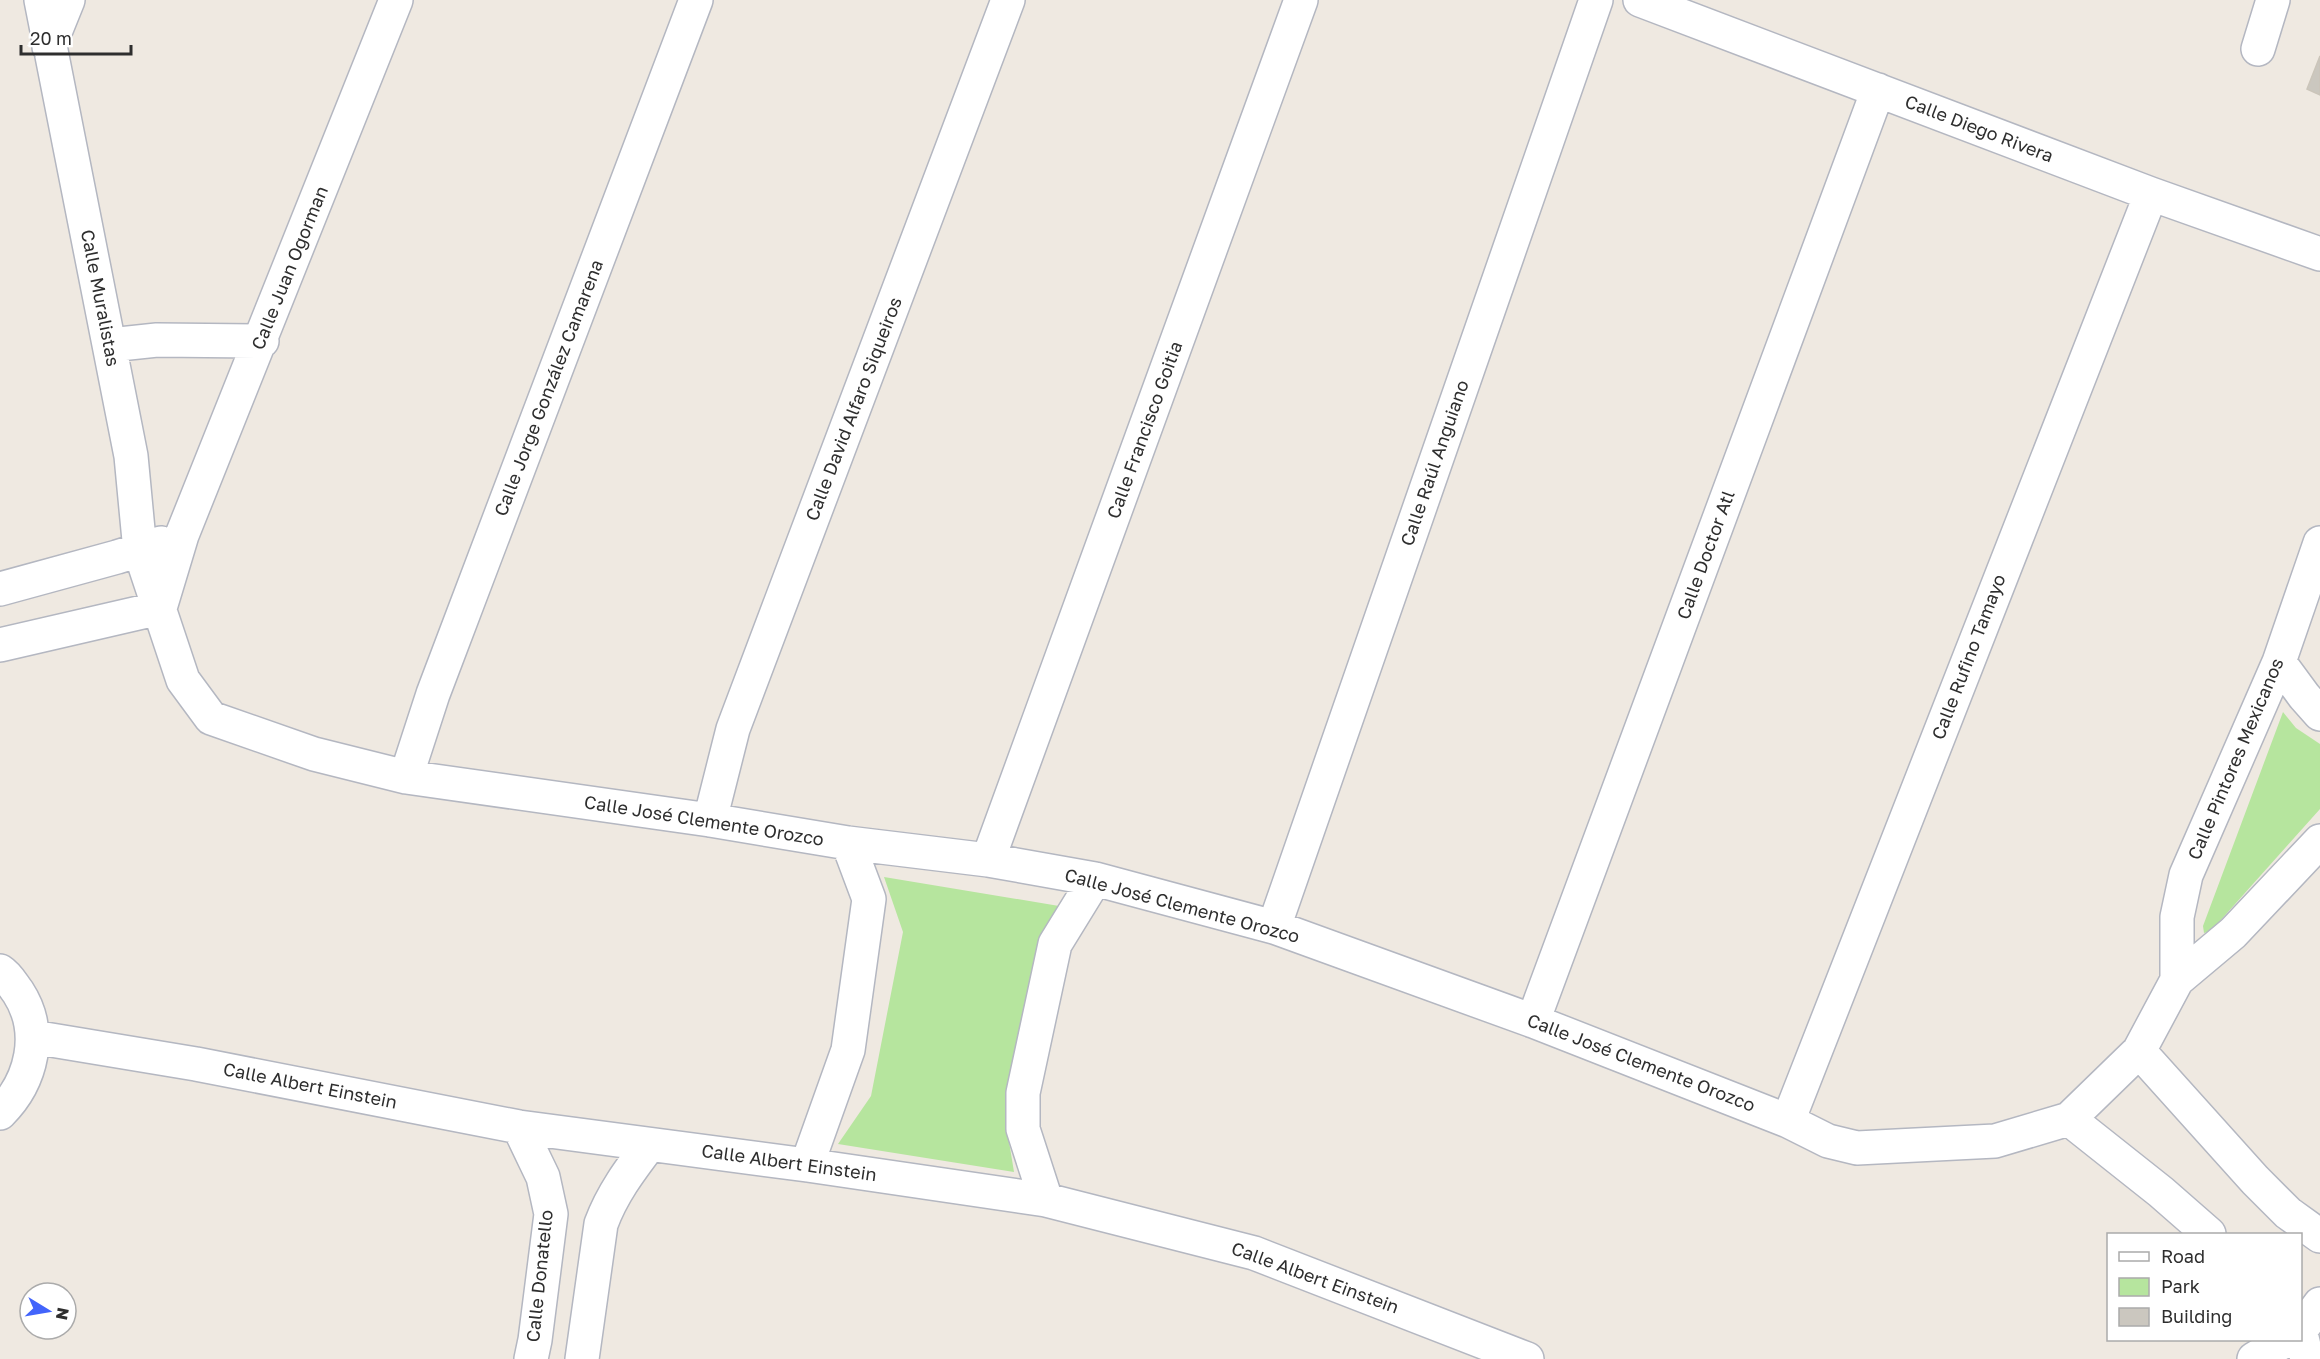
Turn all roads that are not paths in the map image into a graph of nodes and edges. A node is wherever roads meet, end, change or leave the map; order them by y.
1 (40, 0) edge
2 (68, 0) edge
3 (396, 0) edge
4 (696, 0) edge
5 (1008, 0) edge
6 (1301, 0) edge
7 (1596, 0) edge
8 (1640, 0) edge
9 (2273, 0) edge
10 (49, 47) junction
11 (2258, 49) dead end
12 (1878, 90) junction
13 (2151, 194) junction
14 (2320, 254) edge
15 (261, 341) junction
16 (110, 345) junction
17 (182, 535) junction
18 (2320, 543) edge
19 (140, 550) junction
20 (0, 589) edge
21 (160, 608) junction
22 (0, 645) edge
23 (2279, 662) junction
24 (2320, 714) edge
25 (406, 777) junction
26 (710, 820) junction
27 (2320, 841) edge
28 (848, 843) junction
29 (988, 860) junction
30 (1095, 879) junction
31 (1274, 927) junction
32 (0, 970) edge
33 (2177, 980) junction
34 (1533, 1021) junction
35 (33, 1036) junction
36 (2139, 1051) junction
37 (0, 1113) edge
38 (2069, 1119) junction
39 (1788, 1121) junction
40 (519, 1127) junction
41 (649, 1144) junction
42 (807, 1165) junction
43 (1046, 1200) junction
44 (2208, 1233) edge
45 (2320, 1236) edge
46 (2320, 1304) edge
47 (2302, 1333) edge
48 (2293, 1341) edge
49 (531, 1359) edge
50 (582, 1359) edge
51 (1527, 1359) edge
52 (2254, 1359) edge

1 - 10 street, Calle Muralistas
2 - 10 street
3 - 15 street, Calle Juan Ogorman
4 - 25 street, Calle Jorge González Camarena
5 - 26 street, Calle David Alfaro Siqueiros
6 - 29 street, Calle Francisco Goitia
7 - 31 street, Calle Raúl Anguiano
8 - 12 street, Calle Diego Rivera
9 - 11 street
10 - 16 street, Calle Muralistas
12 - 13 street, Calle Diego Rivera
12 - 34 street, Calle Doctor Atl
13 - 14 street, Calle Diego Rivera
13 - 39 street, Calle Rufino Tamayo
15 - 16 street
15 - 17 street, Calle Juan Ogorman
16 - 19 street, Calle Muralistas
17 - 19 street
17 - 21 street, Calle Juan Ogorman
18 - 23 street, Calle Pintores Mexicanos
19 - 20 street
19 - 21 street, Calle Muralistas
21 - 22 street
21 - 25 street, Calle José Clemente Orozco
23 - 24 street
23 - 33 street, Calle Pintores Mexicanos
25 - 26 street, Calle José Clemente Orozco
26 - 28 street, Calle José Clemente Orozco
27 - 33 street, Calle Pintores Mexicanos
28 - 29 street, Calle José Clemente Orozco
28 - 42 street
29 - 30 street, Calle José Clemente Orozco
30 - 31 street, Calle José Clemente Orozco
30 - 43 street
31 - 34 street, Calle José Clemente Orozco
32 - 35 street
33 - 36 street, Calle Pintores Mexicanos
34 - 39 street, Calle José Clemente Orozco
35 - 37 street
35 - 40 street, Calle Albert Einstein
36 - 38 street, Calle José Clemente Orozco
36 - 45 street
38 - 39 street, Calle José Clemente Orozco
38 - 44 street
40 - 41 street, Calle Albert Einstein
40 - 49 street, Calle Donatello
41 - 42 street, Calle Albert Einstein
41 - 50 street
42 - 43 street, Calle Albert Einstein
43 - 51 street, Calle Albert Einstein
46 - 47 street
48 - 52 street

